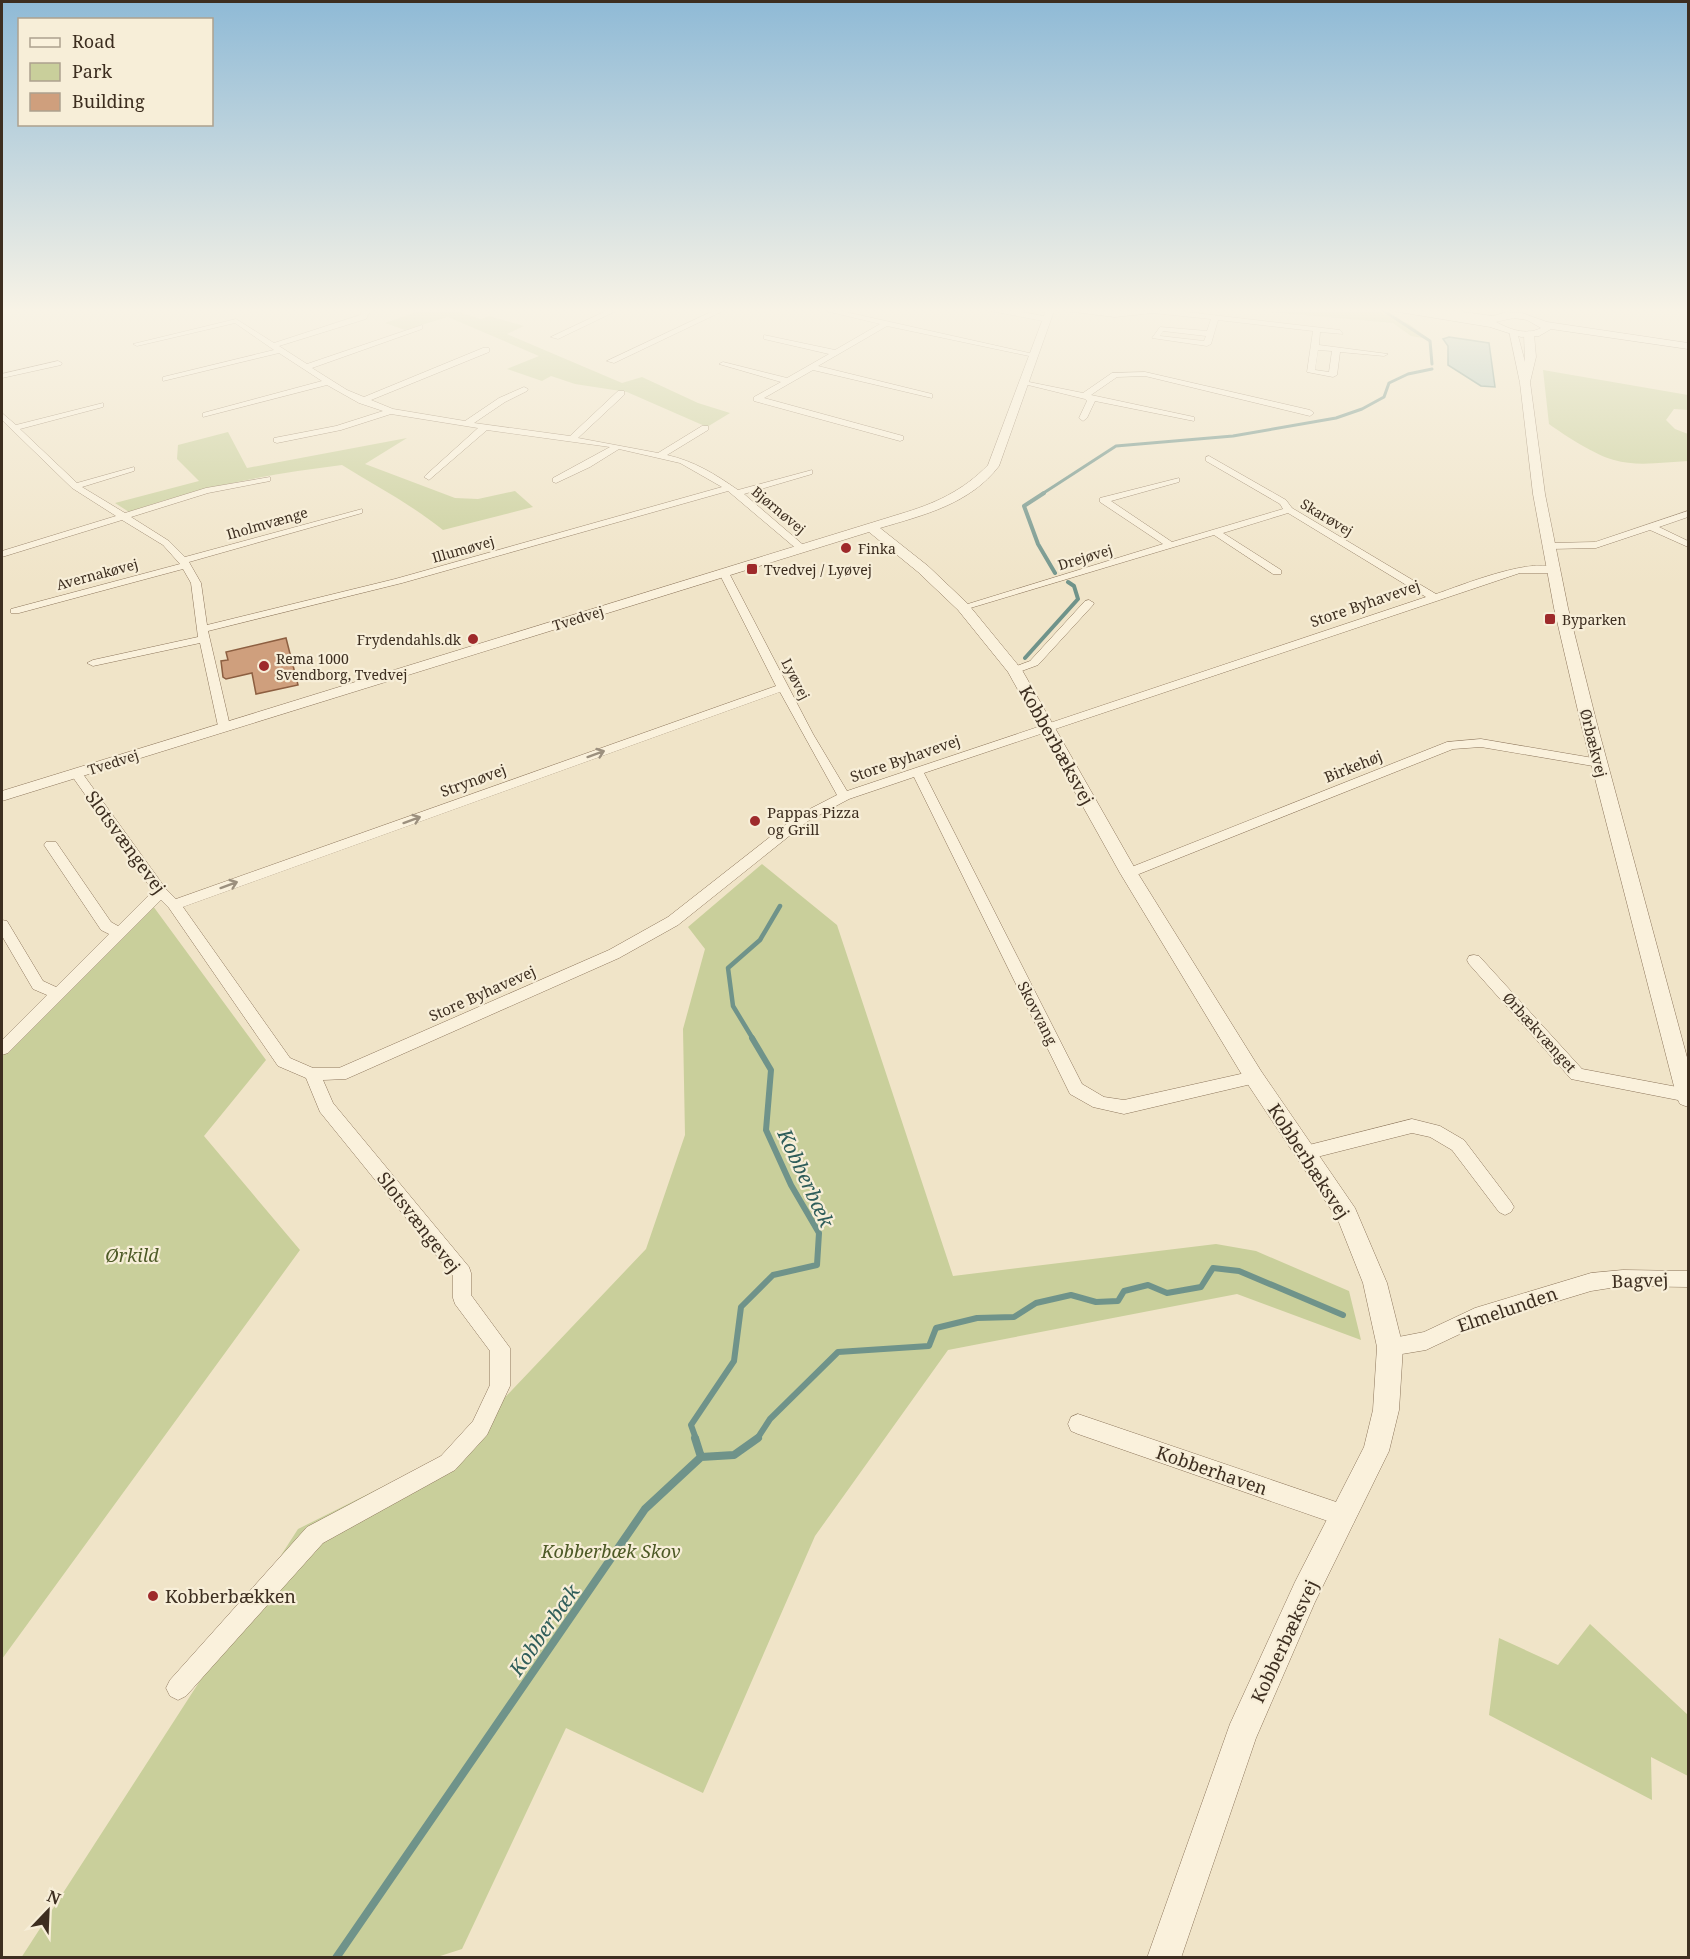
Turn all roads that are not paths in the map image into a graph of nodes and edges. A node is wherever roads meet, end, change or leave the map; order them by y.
1 (253, 402) edge
2 (366, 402) edge
3 (499, 402) edge
4 (611, 402) edge
5 (770, 402) edge
6 (1017, 402) edge
7 (1090, 402) edge
8 (1118, 402) edge
9 (1265, 402) edge
10 (1527, 402) edge
11 (100, 405) dead end
12 (391, 411) junction
13 (1310, 413) dead end
14 (206, 415) dead end
15 (2, 416) edge
16 (1083, 418) dead end
17 (1191, 419) dead end
18 (466, 424) junction
19 (485, 427) junction
20 (14, 428) junction
21 (705, 428) dead end
22 (900, 438) dead end
23 (572, 439) junction
24 (277, 440) dead end
25 (618, 446) junction
26 (660, 455) junction
27 (1209, 459) dead end
28 (131, 469) dead end
29 (809, 472) dead end
30 (429, 477) dead end
31 (267, 479) dead end
32 (556, 480) dead end
33 (1176, 480) dead end
34 (75, 486) junction
35 (733, 490) junction
36 (1289, 510) junction
37 (359, 511) dead end
38 (1689, 514) edge
39 (126, 516) junction
40 (871, 527) junction
41 (1651, 527) junction
42 (1215, 532) junction
43 (1689, 544) edge
44 (1170, 546) junction
45 (1550, 546) junction
46 (803, 549) junction
47 (2, 554) edge
48 (185, 563) junction
49 (1553, 570) junction
50 (1277, 572) dead end
51 (724, 573) junction
52 (1433, 597) junction
53 (1089, 603) dead end
54 (963, 607) junction
55 (15, 611) dead end
56 (203, 634) junction
57 (93, 663) dead end
58 (1015, 670) junction
59 (784, 687) junction
60 (224, 726) junction
61 (1049, 728) junction
62 (1599, 764) junction
63 (917, 771) junction
64 (76, 773) junction
65 (2, 796) edge
66 (844, 796) junction
67 (51, 845) dead end
68 (1129, 873) junction
69 (167, 898) junction
70 (2, 925) edge
71 (118, 933) junction
72 (1474, 960) dead end
73 (58, 994) junction
74 (2, 1049) edge
75 (312, 1074) junction
76 (1254, 1077) junction
77 (1688, 1097) edge
78 (1305, 1153) junction
79 (1505, 1207) dead end
80 (1689, 1280) edge
81 (1591, 1282) joint
82 (1390, 1347) junction
83 (1078, 1424) dead end
84 (1346, 1516) junction
85 (178, 1688) dead end
86 (1164, 1958) edge

1 - 14 street
2 - 12 street, Bjørnøvej
3 - 18 street
4 - 23 street
5 - 22 street
6 - 40 street, Tvedvej
7 - 16 street
8 - 17 street
9 - 13 street
10 - 45 street, Ørbækvej
11 - 20 street
12 - 18 street, Bjørnøvej
12 - 24 street, Bjørnøvej
15 - 20 street
18 - 19 street, Bjørnøvej
19 - 23 street, Bjørnøvej
19 - 30 street
20 - 34 street
21 - 26 street
23 - 25 street, Bjørnøvej
25 - 26 street, Bjørnøvej
25 - 32 street
26 - 35 street, Bjørnøvej
27 - 36 street, Skarøvej
28 - 34 street
29 - 35 street, Bjørnøvej
31 - 39 street
33 - 44 street
34 - 39 street
35 - 46 street, Bjørnøvej
35 - 56 street, Illumøvej
36 - 42 street, Drejøvej
36 - 52 street, Skarøvej
37 - 48 street, Iholmvænge
38 - 41 street
39 - 47 street
39 - 48 street
40 - 46 street, Tvedvej
40 - 54 street, Kobberbæksvej
41 - 43 street
41 - 45 street
42 - 44 street, Drejøvej
42 - 50 street
44 - 54 street, Drejøvej
45 - 49 street, Ørbækvej
46 - 51 street, Tvedvej
48 - 55 street, Avernakøvej
48 - 56 street
49 - 52 street, Store Byhavevej
49 - 62 street, Ørbækvej
51 - 59 street, Lyøvej
51 - 60 street, Tvedvej
52 - 61 street, Store Byhavevej
53 - 58 street, Kobberbæksvej
54 - 58 street, Kobberbæksvej
56 - 57 street
56 - 60 street
58 - 61 street, Kobberbæksvej
59 - 66 street, Lyøvej
69 -> 59 street, Strynøvej
60 - 64 street, Tvedvej
61 - 63 street, Store Byhavevej
61 - 68 street, Kobberbæksvej
62 - 68 street, Birkehøj
62 - 77 street, Ørbækvej
63 - 66 street, Store Byhavevej
63 - 76 street, Skovvang
64 - 65 street, Tvedvej
64 - 69 street, Slotsvængevej
66 - 75 street, Store Byhavevej
67 - 71 street
68 - 76 street, Kobberbæksvej
69 - 71 street
69 - 75 street, Slotsvængevej
70 - 73 street
71 - 73 street
72 - 77 street, Ørbækvænget
73 - 74 street
75 - 85 street, Slotsvængevej
76 - 78 street, Kobberbæksvej
78 - 79 street
78 - 82 street, Kobberbæksvej
80 - 81 street, Bagvej
81 - 82 street, Elmelunden
82 - 84 street, Kobberbæksvej
83 - 84 street, Kobberhaven
84 - 86 street, Kobberbæksvej

